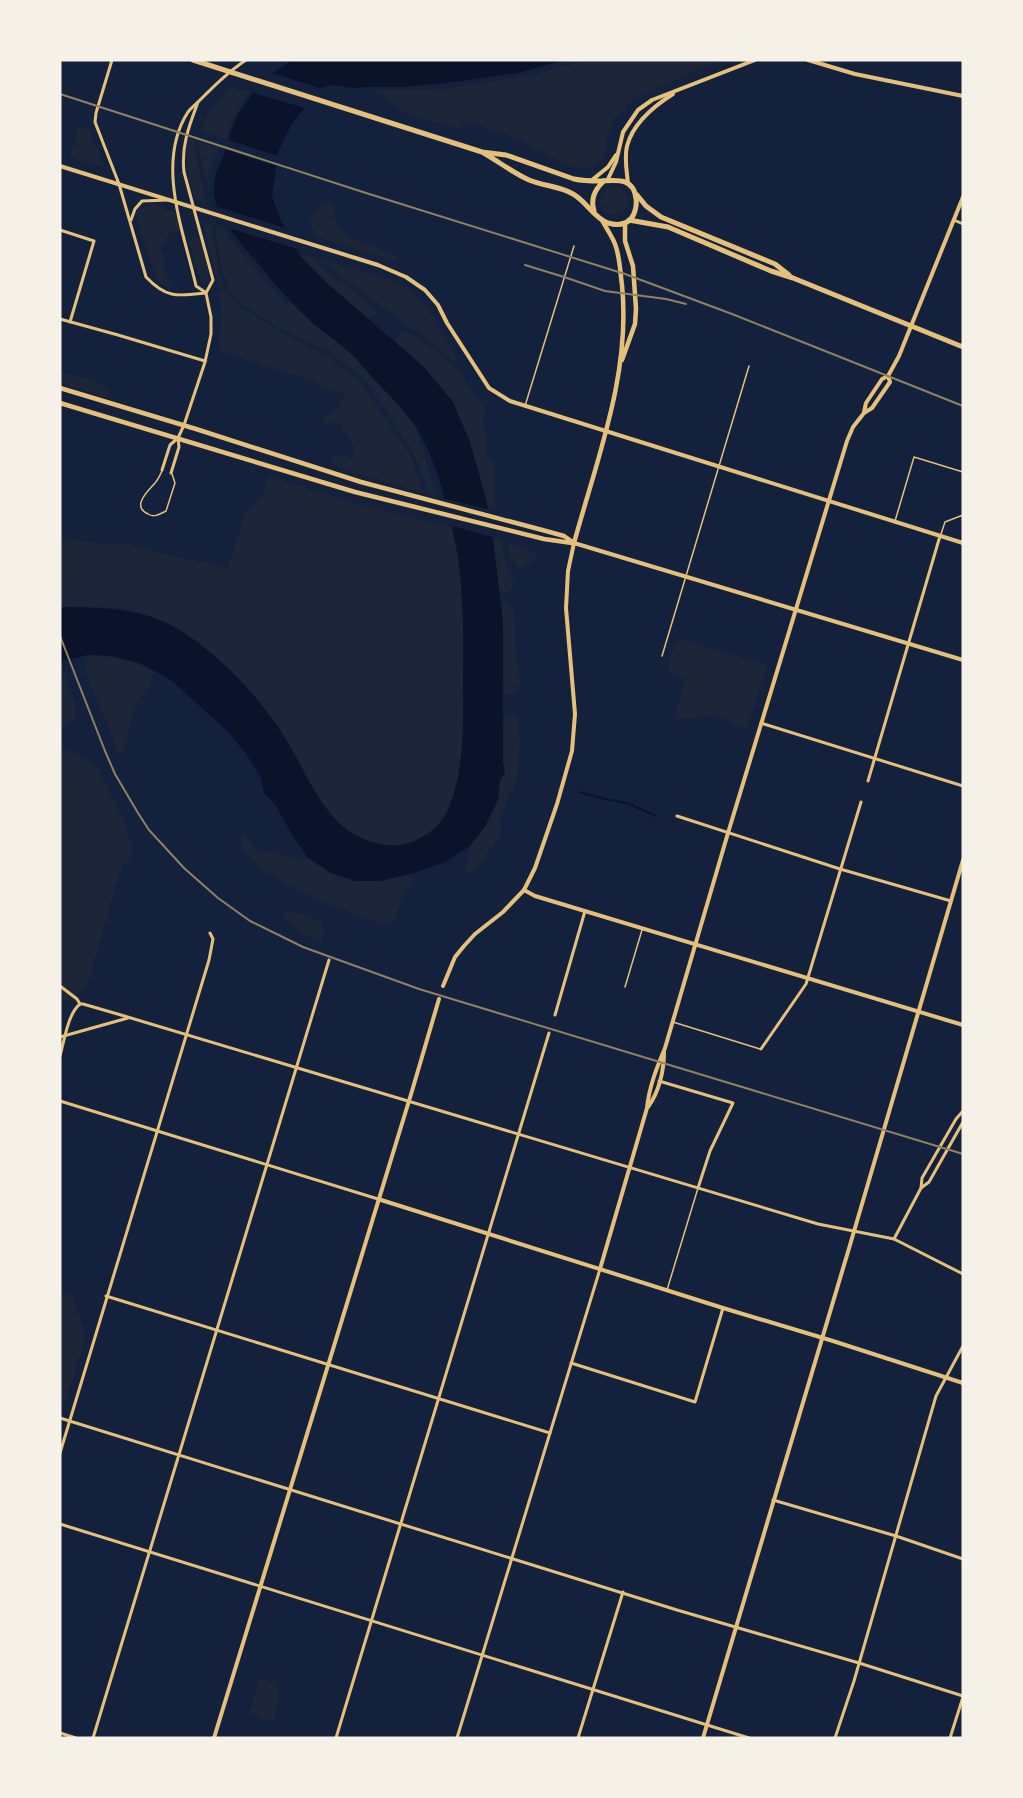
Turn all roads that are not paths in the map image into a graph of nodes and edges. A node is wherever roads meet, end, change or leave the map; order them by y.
1 (112, 60) edge
2 (193, 60) edge
3 (246, 60) edge
4 (755, 60) edge
5 (808, 60) edge
6 (678, 90) junction
7 (963, 96) edge
8 (198, 102) junction
9 (619, 149) junction
10 (482, 152) junction
11 (60, 166) edge
12 (606, 180) junction
13 (592, 181) junction
14 (119, 184) junction
15 (628, 184) junction
16 (635, 193) junction
17 (963, 197) edge
18 (169, 200) junction
19 (594, 212) junction
20 (602, 220) junction
21 (954, 220) junction
22 (627, 222) junction
23 (130, 223) junction
24 (963, 224) edge
25 (60, 230) edge
26 (574, 246) dead end
27 (793, 278) junction
28 (206, 293) junction
29 (60, 320) edge
30 (70, 322) junction
31 (911, 326) junction
32 (963, 347) edge
33 (206, 362) junction
34 (620, 366) junction
35 (749, 366) dead end
36 (888, 376) junction
37 (60, 388) edge
38 (60, 403) edge
39 (525, 406) junction
40 (864, 413) junction
41 (184, 425) junction
42 (605, 431) junction
43 (178, 438) junction
44 (718, 466) junction
45 (162, 470) joint
46 (963, 472) edge
47 (171, 473) joint
48 (829, 501) junction
49 (963, 515) edge
50 (894, 522) junction
51 (940, 536) junction
52 (574, 543) junction
53 (963, 543) edge
54 (685, 576) junction
55 (796, 610) junction
56 (909, 644) junction
57 (662, 656) dead end
58 (963, 660) edge
59 (761, 723) junction
60 (875, 758) junction
61 (868, 781) dead end
62 (963, 786) edge
63 (861, 802) dead end
64 (677, 816) dead end
65 (728, 832) junction
66 (963, 860) edge
67 (840, 869) junction
68 (524, 890) junction
69 (951, 901) junction
70 (585, 911) junction
71 (642, 929) junction
72 (210, 933) dead end
73 (695, 945) junction
74 (329, 960) dead end
75 (808, 978) junction
76 (60, 986) edge
77 (443, 986) dead end
78 (625, 987) dead end
79 (439, 999) dead end
80 (80, 1004) junction
81 (918, 1012) junction
82 (555, 1015) dead end
83 (130, 1018) junction
84 (672, 1022) junction
85 (963, 1025) edge
86 (549, 1033) dead end
87 (66, 1035) junction
88 (185, 1035) junction
89 (60, 1037) edge
90 (664, 1048) junction
91 (761, 1049) joint
92 (60, 1056) edge
93 (296, 1068) junction
94 (659, 1081) junction
95 (60, 1101) edge
96 (409, 1102) junction
97 (647, 1108) junction
98 (963, 1111) edge
99 (963, 1122) edge
100 (157, 1131) junction
101 (519, 1134) junction
102 (267, 1166) junction
103 (630, 1167) junction
104 (698, 1188) junction
105 (921, 1188) junction
106 (378, 1199) junction
107 (854, 1232) junction
108 (488, 1234) junction
109 (894, 1239) junction
110 (600, 1269) junction
111 (963, 1274) edge
112 (667, 1290) junction
113 (106, 1296) junction
114 (723, 1308) junction
115 (217, 1331) junction
116 (822, 1337) junction
117 (963, 1346) edge
118 (571, 1363) junction
119 (328, 1365) junction
120 (945, 1378) junction
121 (963, 1383) edge
122 (438, 1399) junction
123 (60, 1418) edge
124 (70, 1421) junction
125 (550, 1433) junction
126 (60, 1453) edge
127 (179, 1455) junction
128 (291, 1490) junction
129 (773, 1500) junction
130 (60, 1524) edge
131 (401, 1524) junction
132 (896, 1536) junction
133 (150, 1552) junction
134 (512, 1558) junction
135 (963, 1559) edge
136 (261, 1586) junction
137 (623, 1592) junction
138 (371, 1621) junction
139 (736, 1628) junction
140 (483, 1655) junction
141 (859, 1663) junction
142 (593, 1689) junction
143 (963, 1696) edge
144 (707, 1724) junction
145 (60, 1733) edge
146 (76, 1738) edge
147 (93, 1738) edge
148 (214, 1738) edge
149 (336, 1738) edge
150 (457, 1738) edge
151 (578, 1738) edge
152 (703, 1738) edge
153 (749, 1738) edge
154 (835, 1738) edge
155 (950, 1738) edge

1 - 14 street
2 - 10 main road
3 - 8 street
4 - 6 street
5 - 7 street
6 - 9 street
6 - 15 street
8 - 28 street
8 - 28 street
9 - 12 street
9 - 13 street
10 - 13 main road
10 - 19 main road
11 - 14 street
12 - 13 main road
12 - 15 main road
12 - 19 main road
14 - 18 street
14 - 23 street
15 - 16 main road
16 - 22 main road
16 - 27 main road
17 - 21 street
18 - 23 street
18 - 39 street
19 - 20 main road
20 - 22 main road
20 - 34 main road
21 - 24 street
21 - 31 street
22 - 27 main road
22 - 34 main road
23 - 28 street
25 - 30 street
26 - 39 lane
27 - 31 main road
28 - 33 street
29 - 30 street
30 - 33 street
31 - 32 main road
31 - 36 street
33 - 41 street
34 - 42 main road
35 - 44 lane
36 - 40 street
36 - 40 street
37 - 41 main road
38 - 43 main road
39 - 42 street
40 - 48 street
41 - 43 street
41 - 52 main road
42 - 44 street
42 - 52 main road
43 - 45 street
43 - 47 street
43 - 52 main road
44 - 48 street
44 - 54 lane
45 - 47 lane
46 - 50 lane
48 - 50 street
48 - 55 street
49 - 51 lane
50 - 51 street
51 - 53 street
51 - 56 street
52 - 54 street
52 - 68 street
54 - 55 street
54 - 57 lane
55 - 56 street
55 - 59 street
56 - 58 street
56 - 60 street
59 - 60 street
59 - 65 street
60 - 61 street
60 - 62 street
63 - 67 street
64 - 65 street
65 - 67 street
65 - 73 street
66 - 69 street
67 - 69 street
67 - 75 street
68 - 70 street
68 - 77 street
69 - 81 street
70 - 71 street
70 - 82 street
71 - 73 street
71 - 78 lane
72 - 88 street
73 - 75 street
73 - 84 street
74 - 93 street
75 - 81 street
75 - 91 street
76 - 80 street
79 - 96 street
80 - 83 street
80 - 87 street
81 - 85 street
81 - 107 street
83 - 87 street
83 - 88 street
84 - 90 street
84 - 91 lane
86 - 101 street
87 - 89 street
87 - 92 street
88 - 93 street
88 - 100 street
90 - 94 street
90 - 97 street
93 - 96 street
93 - 102 street
94 - 97 street
94 - 104 street
95 - 100 street
96 - 101 street
96 - 106 street
97 - 103 street
98 - 105 street
99 - 105 street
100 - 102 street
100 - 113 street
101 - 103 street
101 - 108 street
102 - 106 street
102 - 115 street
103 - 104 street
103 - 110 street
104 - 107 street
104 - 112 lane
105 - 109 street
106 - 108 street
106 - 119 street
107 - 109 street
107 - 116 street
108 - 110 street
108 - 122 street
109 - 111 street
110 - 112 street
110 - 118 street
112 - 114 street
113 - 115 street
113 - 124 street
114 - 116 street
114 - 118 street
115 - 119 street
115 - 127 street
116 - 120 street
116 - 129 street
117 - 120 street
118 - 125 street
119 - 122 street
119 - 128 street
120 - 121 street
120 - 132 street
122 - 125 street
122 - 131 street
123 - 124 street
124 - 126 street
124 - 127 street
125 - 134 street
127 - 128 street
127 - 133 street
128 - 131 street
128 - 136 street
129 - 132 street
129 - 139 street
130 - 133 street
131 - 134 street
131 - 138 street
132 - 135 street
132 - 141 street
133 - 136 street
133 - 147 street
134 - 137 street
134 - 140 street
136 - 138 street
136 - 148 street
137 - 139 street
137 - 142 street
138 - 140 street
138 - 149 street
139 - 141 street
139 - 144 street
140 - 142 street
140 - 150 street
141 - 143 street
141 - 154 street
142 - 144 street
142 - 151 street
143 - 155 street
144 - 152 street
144 - 153 street
145 - 146 street

